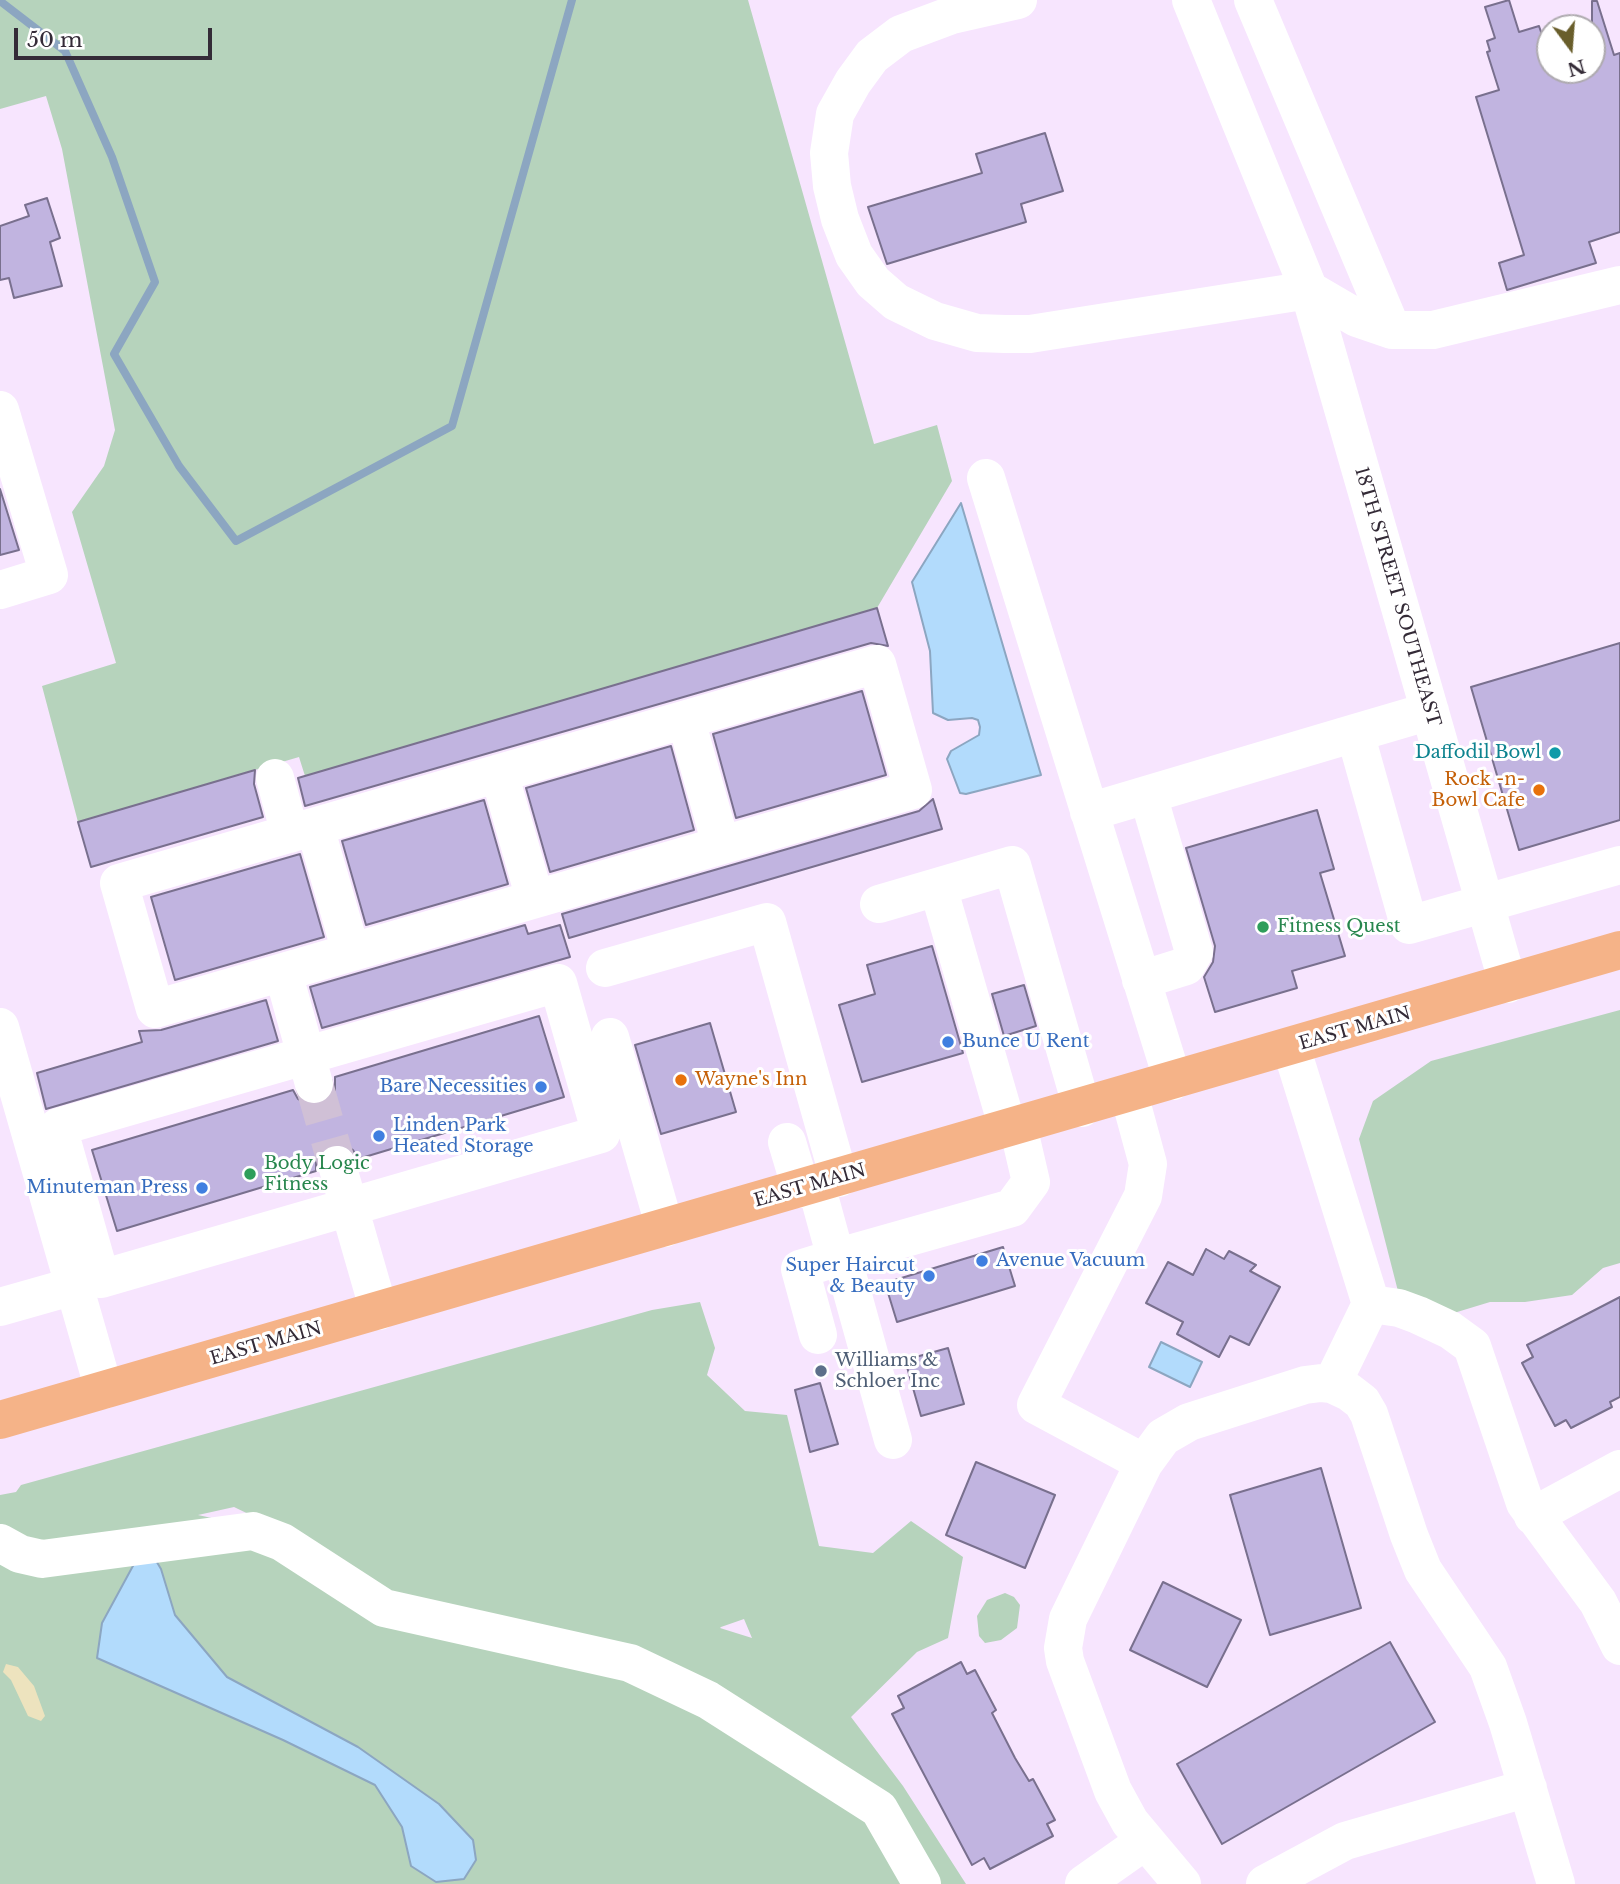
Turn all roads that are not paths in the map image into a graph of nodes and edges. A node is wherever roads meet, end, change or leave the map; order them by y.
1 (1017, 0) edge
2 (1191, 0) edge
3 (1253, 0) edge
4 (1620, 285) edge
5 (1309, 290) junction
6 (1392, 330) junction
7 (1, 418) edge
8 (986, 478) dead end
9 (0, 590) edge
10 (1430, 711) junction
11 (686, 719) junction
12 (1355, 733) junction
13 (499, 774) junction
14 (275, 778) dead end
15 (1148, 795) junction
16 (1089, 812) junction
17 (303, 830) junction
18 (721, 845) junction
19 (1620, 865) edge
20 (938, 887) junction
21 (535, 899) junction
22 (1485, 903) junction
23 (879, 904) dead end
24 (1620, 950) edge
25 (351, 952) junction
26 (605, 968) dead end
27 (283, 972) junction
28 (1141, 980) junction
29 (1508, 984) junction
30 (0, 1027) edge
31 (610, 1037) dead end
32 (1291, 1047) junction
33 (310, 1070) junction
34 (1172, 1081) junction
35 (1129, 1094) junction
36 (1082, 1108) junction
37 (1013, 1128) junction
38 (788, 1142) dead end
39 (337, 1165) tunnel mouth
40 (819, 1184) junction
41 (349, 1206) junction
42 (665, 1228) junction
43 (839, 1257) junction
44 (74, 1286) junction
45 (1371, 1304) junction
46 (0, 1307) edge
47 (379, 1311) junction
48 (818, 1335) dead end
49 (1332, 1384) junction
50 (104, 1390) junction
51 (0, 1420) edge
52 (892, 1440) dead end
53 (1144, 1462) junction
54 (1620, 1469) edge
55 (1533, 1516) junction
56 (0, 1543) edge
57 (1609, 1593) edge
58 (1620, 1646) edge
59 (1528, 1788) junction
60 (1145, 1841) junction
61 (922, 1884) edge
62 (1084, 1884) edge
63 (1182, 1884) edge
64 (1265, 1884) edge
65 (1556, 1884) edge

1 - 5 street
2 - 5 street, 18TH STREET SOUTHEAST
3 - 6 street
4 - 6 street
5 - 6 street
5 - 10 street, 18TH STREET SOUTHEAST
7 - 9 street
8 - 16 street
10 - 12 street
10 - 22 street, 18TH STREET SOUTHEAST
11 - 13 street
11 - 18 street
11 - 18 street
12 - 15 street
12 - 22 street
13 - 17 street
13 - 21 street
14 - 17 street
15 - 16 street
15 - 28 street
16 - 28 street
17 - 25 street
17 - 27 street
18 - 21 street
19 - 22 street
20 - 23 street
20 - 36 street
20 - 37 street
21 - 25 street
22 - 29 street, 18TH STREET SOUTHEAST
24 - 29 main road, EAST MAIN
25 - 27 street
26 - 40 street
27 - 33 street
28 - 34 street
29 - 32 main road, EAST MAIN
30 - 44 street
31 - 42 street
32 - 34 main road, EAST MAIN
32 - 45 street
33 - 41 street
33 - 41 street
34 - 35 main road, EAST MAIN
35 - 36 main road, EAST MAIN
35 - 53 street
36 - 37 main road, EAST MAIN
37 - 40 main road, EAST MAIN
37 - 43 street
38 - 40 street
39 - 41 street
40 - 42 main road, EAST MAIN
40 - 43 street
41 - 47 street
42 - 47 main road, EAST MAIN
43 - 48 street
43 - 52 street
44 - 46 street
44 - 50 street
45 - 49 street
45 - 55 street
47 - 50 main road, EAST MAIN
49 - 53 street
49 - 59 street
50 - 51 main road, EAST MAIN
53 - 60 street
54 - 55 street
55 - 57 street
56 - 61 street
57 - 58 street
59 - 64 street
59 - 65 street
60 - 62 street
60 - 63 street

